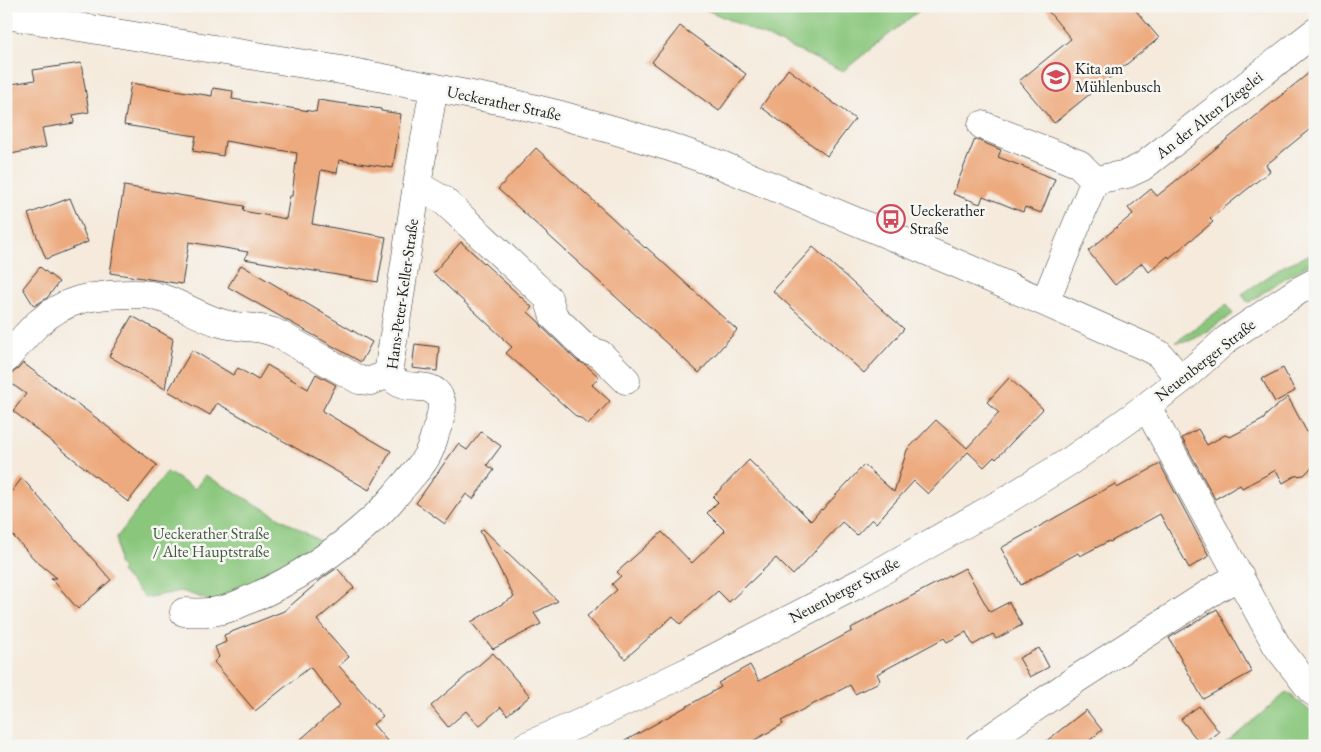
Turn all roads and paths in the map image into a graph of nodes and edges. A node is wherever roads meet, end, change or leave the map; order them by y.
1 (12, 16) edge
2 (1315, 32) edge
3 (434, 87) junction
4 (982, 125) dead end
5 (1095, 180) junction
6 (417, 185) junction
7 (1315, 282) edge
8 (1045, 302) junction
9 (6, 359) edge
10 (388, 374) junction
11 (626, 380) dead end
12 (1181, 380) junction
13 (1146, 407) junction
14 (1240, 576) junction
15 (184, 612) dead end
16 (1315, 693) edge
17 (526, 746) edge
18 (979, 746) edge

1 - 3 street, Ueckerather Straße
2 - 5 street, An der Alten Ziegelei
3 - 6 street, Hans-Peter-Keller-Straße
3 - 8 street, Ueckerather Straße
4 - 5 street
5 - 8 street
6 - 10 street, Hans-Peter-Keller-Straße
6 - 11 street
7 - 12 street, Neuenberger Straße
8 - 12 street, Ueckerather Straße
9 - 10 street
10 - 15 street, Hans-Peter-Keller-Straße
12 - 13 street, Neuenberger Straße
13 - 14 street, Neuenberger Straße
13 - 17 street, Neuenberger Straße
14 - 16 street, Neuenberger Straße
14 - 18 street

